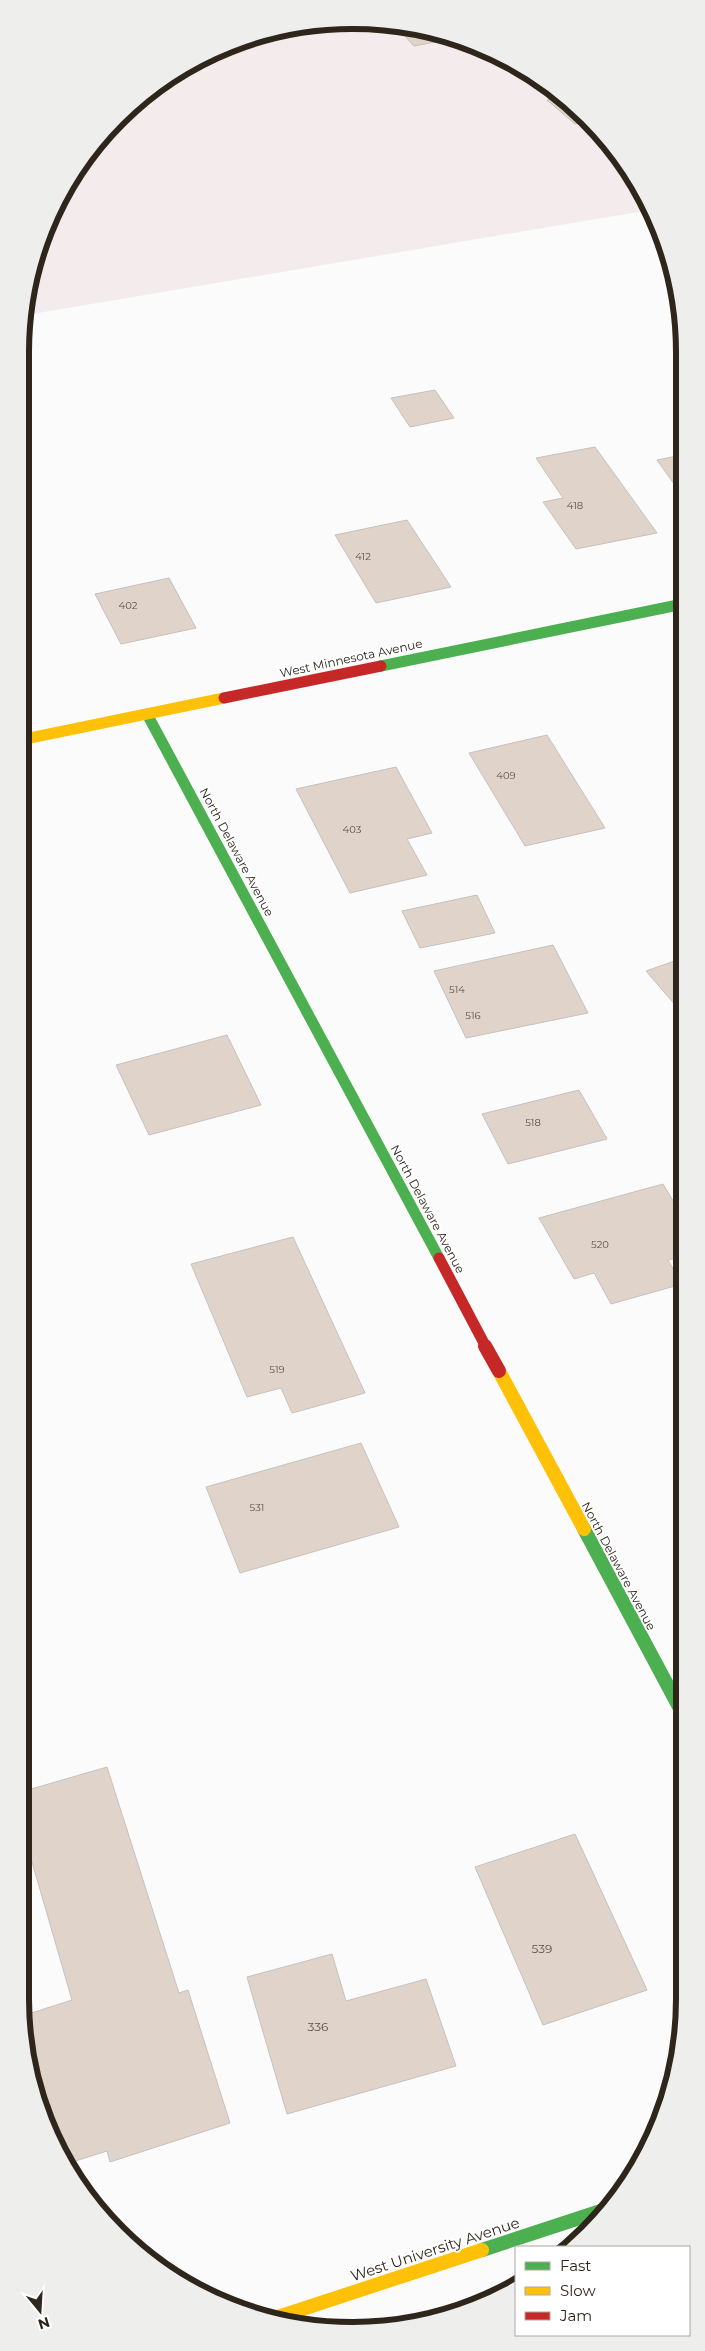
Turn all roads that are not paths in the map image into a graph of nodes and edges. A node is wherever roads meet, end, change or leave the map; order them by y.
1 (676, 605) edge
2 (147, 714) junction
3 (29, 738) edge
4 (676, 1703) edge
5 (595, 2213) edge
6 (285, 2315) edge

1 - 2 street, West Minnesota Avenue
2 - 3 street, West Minnesota Avenue
2 - 4 street, North Delaware Avenue
5 - 6 street, West University Avenue

